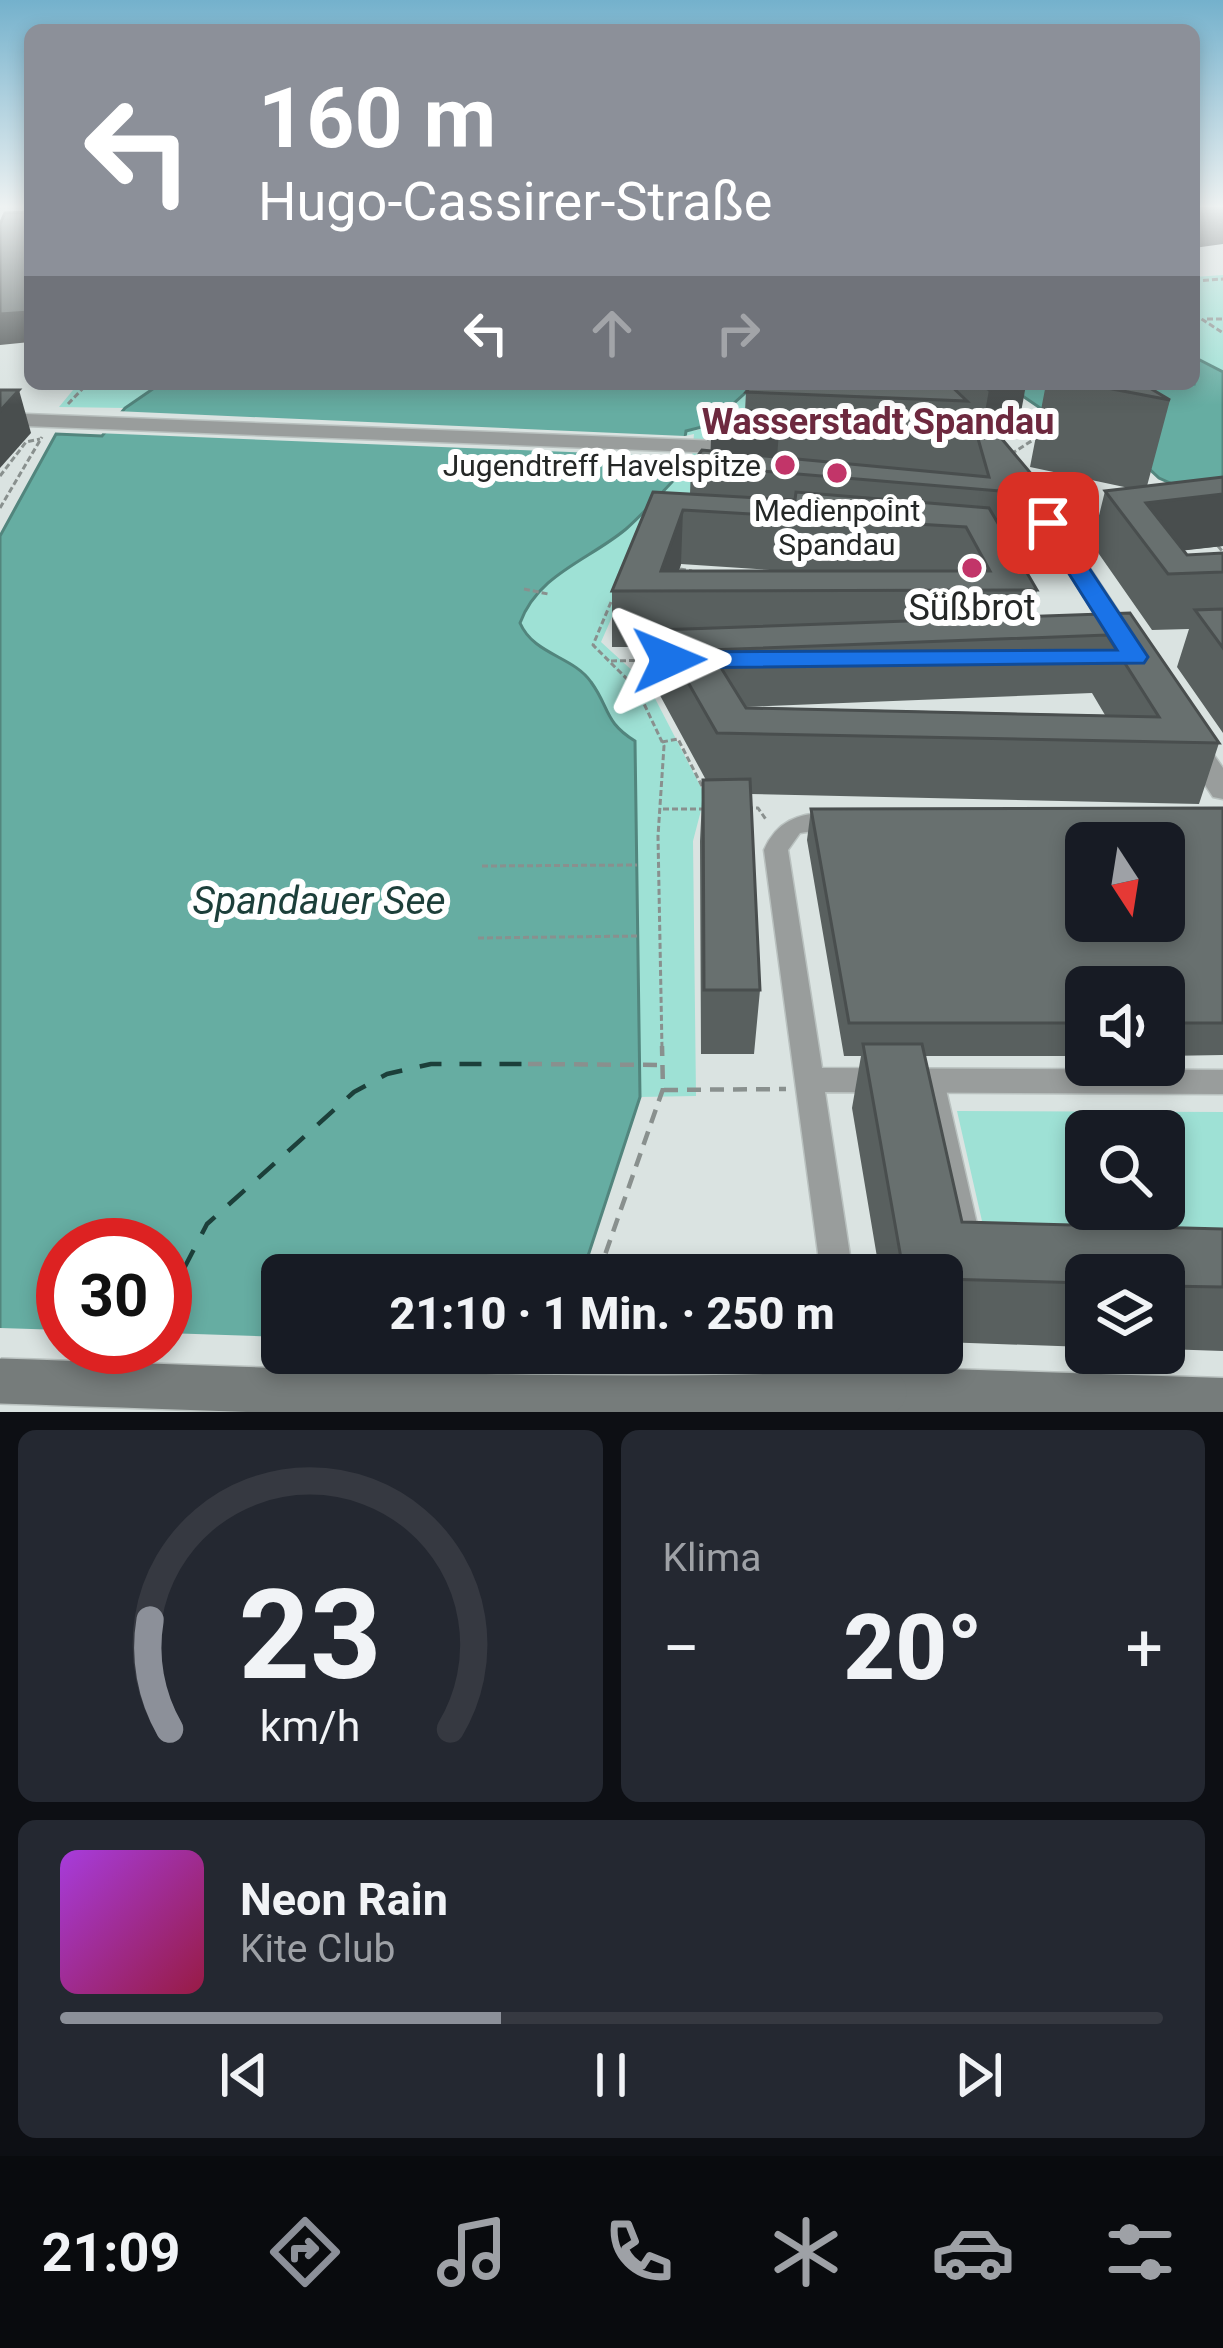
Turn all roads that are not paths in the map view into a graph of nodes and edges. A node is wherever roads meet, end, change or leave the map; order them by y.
1 (0, 419) edge
2 (766, 449) edge
3 (1006, 463) edge
4 (975, 555) edge
5 (1073, 561) junction
6 (1124, 657) edge
7 (1180, 725) edge
8 (1223, 790) edge
9 (873, 820) edge
10 (809, 1080) junction
11 (937, 1081) junction
12 (1223, 1082) edge
13 (976, 1251) edge
14 (834, 1254) edge
15 (0, 1381) edge
16 (1223, 1403) edge

1 - 2 street
3 - 5 street
4 - 5 street
5 - 6 street
7 - 8 street
9 - 10 street
10 - 11 street
10 - 14 street
11 - 12 street
11 - 13 lane
15 - 16 main road, bridge

